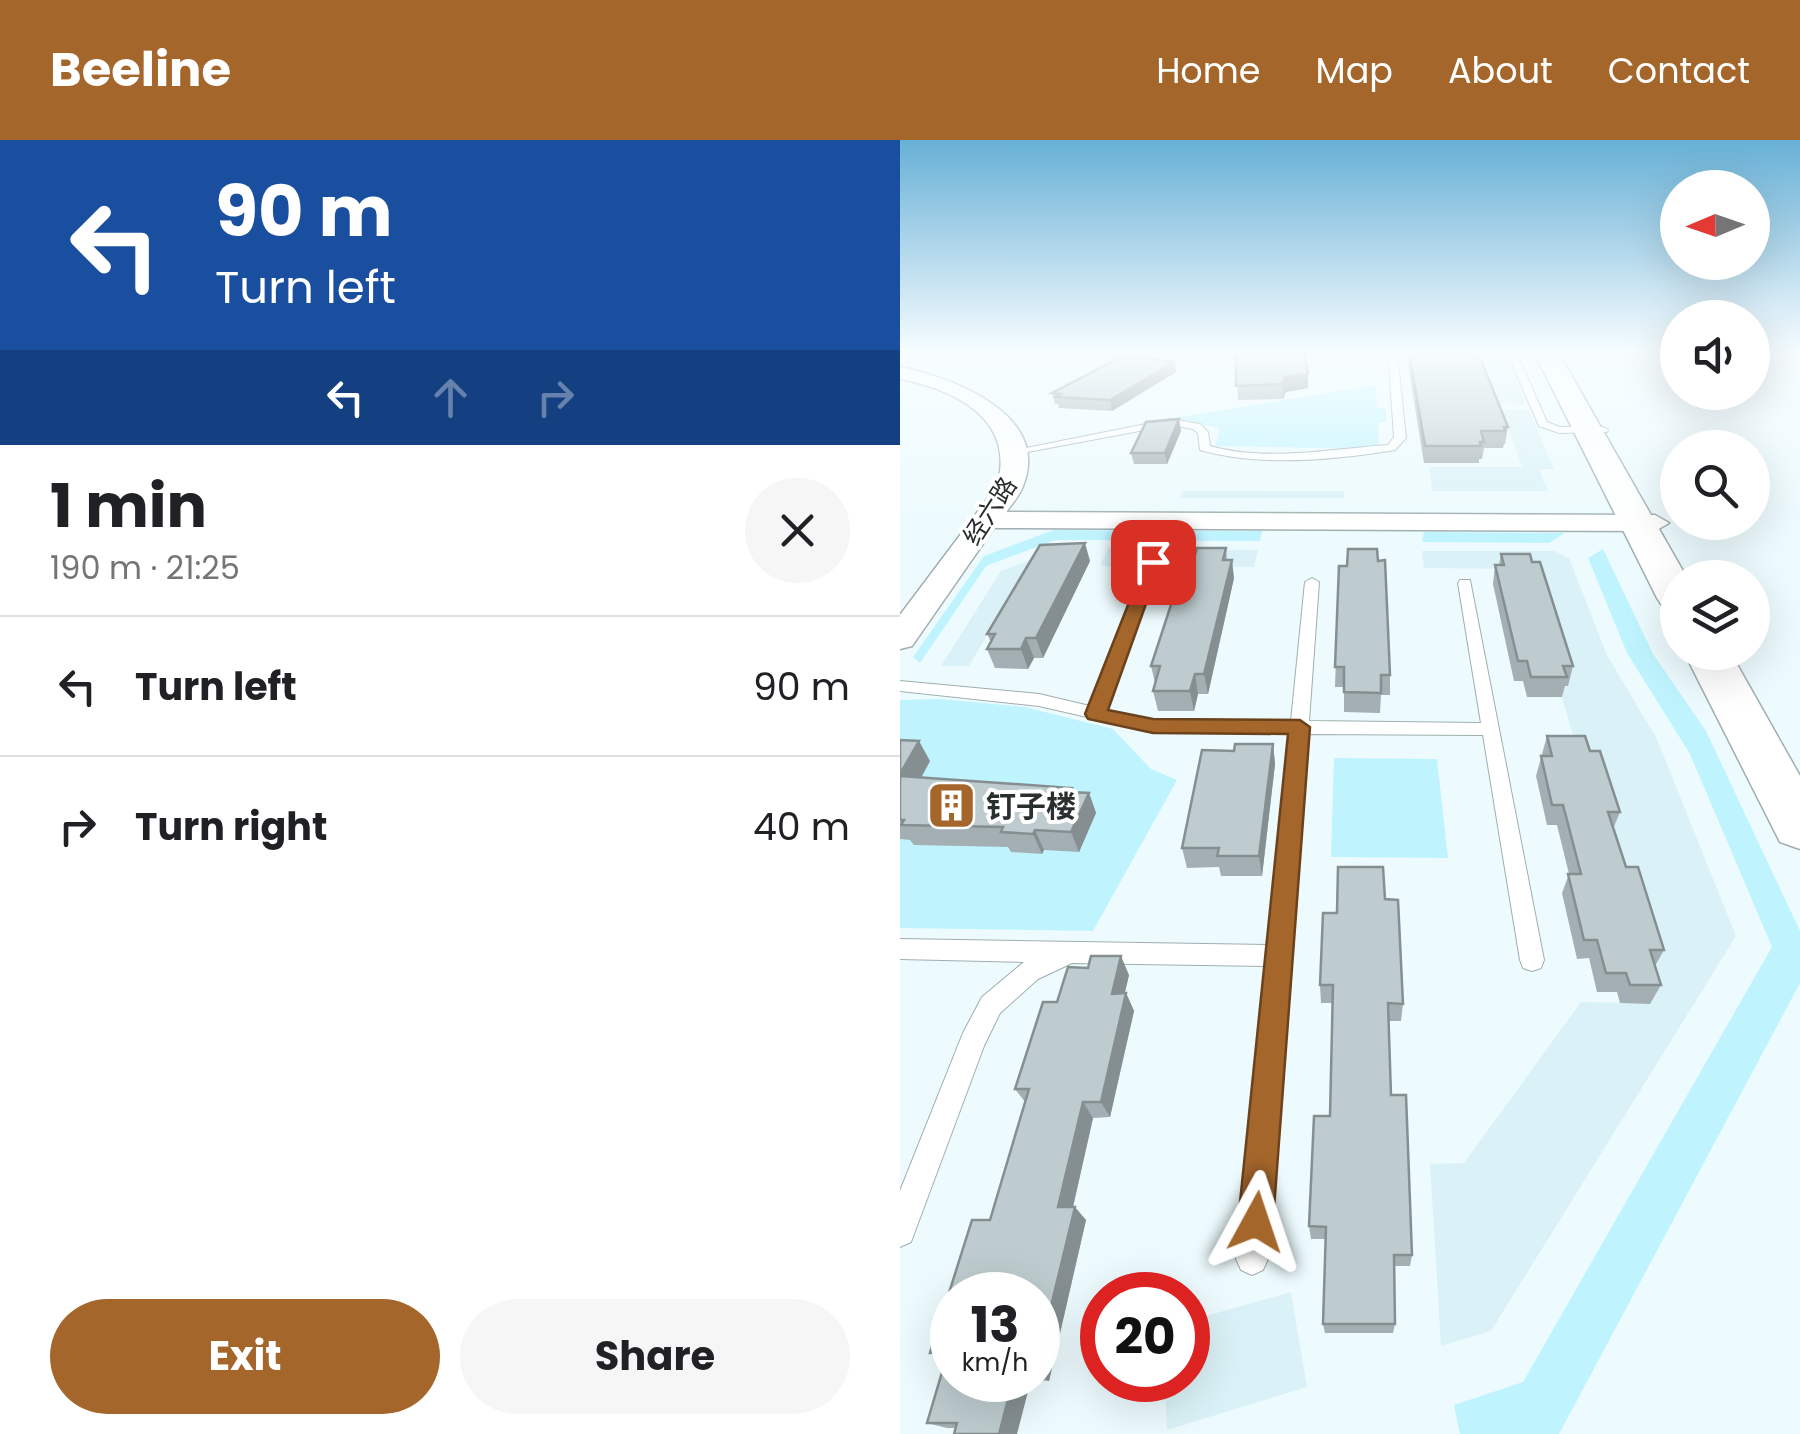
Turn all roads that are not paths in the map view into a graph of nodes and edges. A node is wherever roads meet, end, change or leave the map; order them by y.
1 (985, 412) edge
2 (1398, 412) edge
3 (1539, 412) edge
4 (1581, 412) edge
5 (1593, 412) edge
6 (1603, 430) junction
7 (1017, 450) junction
8 (988, 520) junction
9 (1646, 523) junction
10 (1662, 560) edge
11 (1674, 560) edge
12 (1153, 562) dead end
13 (1312, 582) dead end
14 (1465, 582) dead end
15 (900, 639) edge
16 (1717, 670) edge
17 (1742, 670) edge
18 (900, 686) edge
19 (1096, 714) junction
20 (1300, 727) junction
21 (1491, 729) junction
22 (1800, 769) edge
23 (1800, 827) edge
24 (900, 949) edge
25 (1079, 952) junction
26 (1280, 956) junction
27 (1532, 960) dead end
28 (900, 1231) edge
29 (1252, 1260) dead end

1 - 7 street, 经六路
2 - 7 lane
3 - 6 lane
4 - 9 main road
5 - 6 main road
6 - 9 main road
7 - 8 street, 经六路
8 - 9 street
8 - 15 street, 经六路
9 - 10 main road
9 - 11 main road
12 - 19 lane
13 - 20 lane
14 - 21 lane
16 - 23 main road
17 - 22 main road
18 - 19 lane
19 - 20 lane
20 - 21 lane
20 - 26 lane
21 - 27 lane
24 - 25 lane
25 - 26 lane
25 - 28 lane
26 - 29 lane

